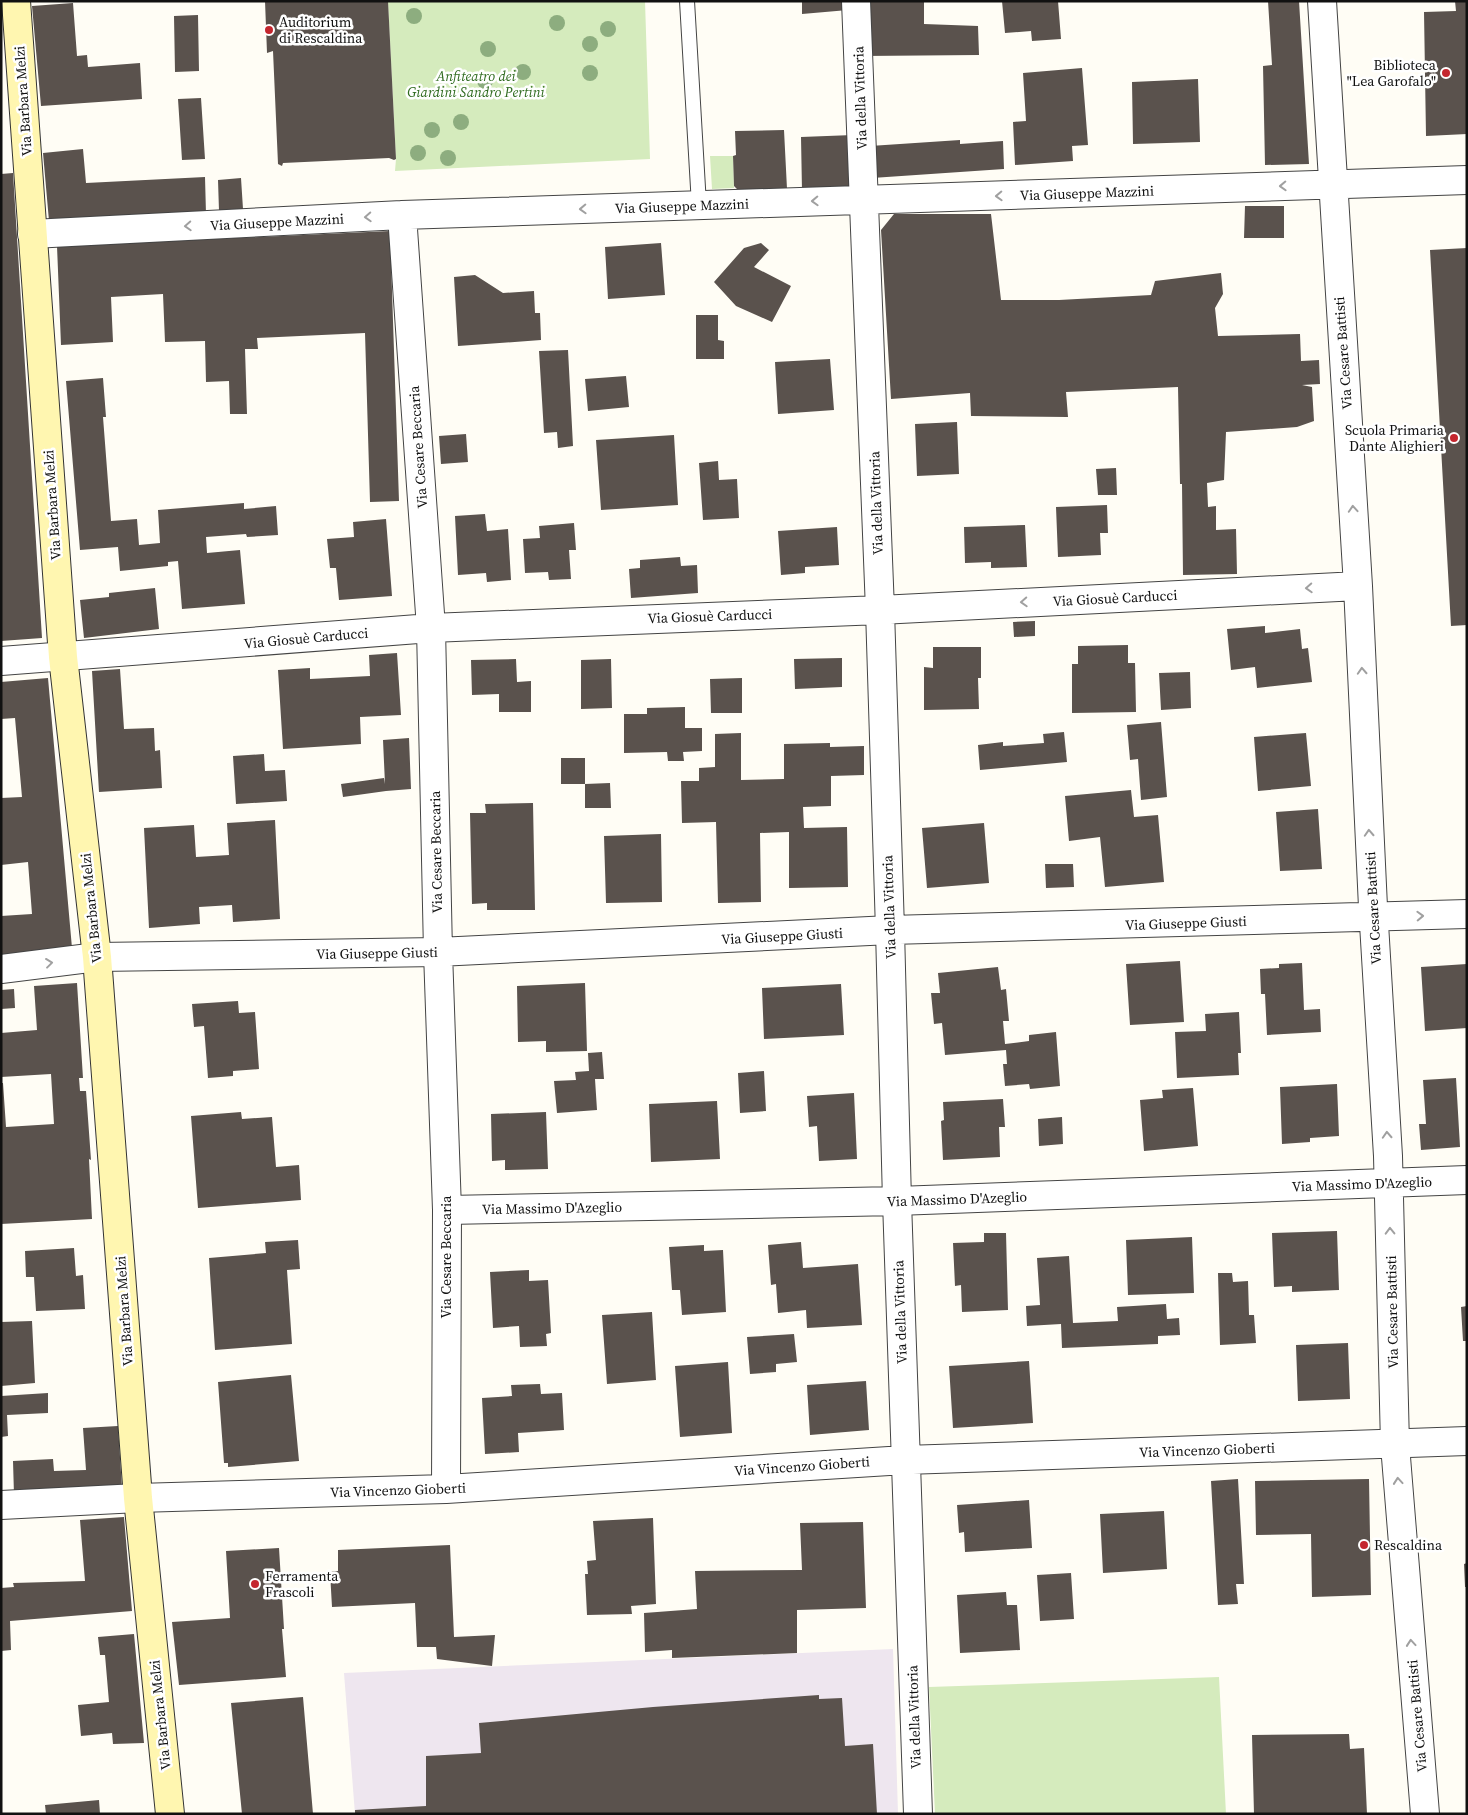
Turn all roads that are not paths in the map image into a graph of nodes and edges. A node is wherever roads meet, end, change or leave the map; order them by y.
1 (16, 1) edge
2 (687, 1) edge
3 (856, 1) edge
4 (1322, 1) edge
5 (1467, 180) edge
6 (1332, 185) junction
7 (864, 200) junction
8 (699, 206) junction
9 (402, 215) junction
10 (32, 234) junction
11 (1358, 586) junction
12 (880, 610) junction
13 (431, 628) junction
14 (63, 657) junction
15 (1, 661) edge
16 (1467, 914) edge
17 (1373, 918) junction
18 (890, 930) junction
19 (438, 952) junction
20 (97, 957) junction
21 (1, 969) edge
22 (1467, 1180) edge
23 (1389, 1184) junction
24 (897, 1201) junction
25 (447, 1210) junction
26 (1467, 1441) edge
27 (1395, 1444) junction
28 (905, 1460) junction
29 (446, 1489) junction
30 (138, 1498) junction
31 (1, 1505) edge
32 (170, 1814) edge
33 (918, 1814) edge
34 (1425, 1814) edge

1 - 10 street, Via Barbara Melzi
2 - 8 lane
3 - 7 street, Via della Vittoria
4 - 6 street, Via Cesare Battisti
5 - 6 street, Via Giuseppe Mazzini
6 -> 7 street, Via Giuseppe Mazzini
11 -> 6 street, Via Cesare Battisti
7 -> 8 street, Via Giuseppe Mazzini
7 - 12 street, Via della Vittoria
8 -> 9 street, Via Giuseppe Mazzini
9 -> 10 street, Via Giuseppe Mazzini
9 - 13 street, Via Cesare Beccaria
10 - 14 street, Via Barbara Melzi
11 -> 12 street, Via Giosuè Carducci
17 -> 11 street, Via Cesare Battisti
12 - 13 street, Via Giosuè Carducci
12 - 18 street, Via della Vittoria
13 - 14 street, Via Giosuè Carducci
13 - 19 street, Via Cesare Beccaria
14 - 15 street, Via Giosuè Carducci
14 - 20 street, Via Barbara Melzi
17 -> 16 street, Via Giuseppe Giusti
17 - 18 street, Via Giuseppe Giusti
23 -> 17 street, Via Cesare Battisti
18 - 19 street, Via Giuseppe Giusti
18 - 24 street, Via della Vittoria
19 - 20 street, Via Giuseppe Giusti
19 - 25 street, Via Cesare Beccaria
21 -> 20 street, Via Giuseppe Giusti
20 - 30 street, Via Barbara Melzi
22 - 23 street, Via Massimo D'Azeglio
23 - 24 street, Via Massimo D'Azeglio
27 -> 23 street, Via Cesare Battisti
24 - 25 street, Via Massimo D'Azeglio
24 - 28 street, Via della Vittoria
25 - 29 street, Via Cesare Beccaria
26 - 27 street, Via Vincenzo Gioberti
27 - 28 street, Via Vincenzo Gioberti
34 -> 27 street, Via Cesare Battisti
28 - 29 street, Via Vincenzo Gioberti
28 - 33 street, Via della Vittoria
29 - 30 street, Via Vincenzo Gioberti
30 - 31 street, Via Vincenzo Gioberti
30 - 32 street, Via Barbara Melzi

